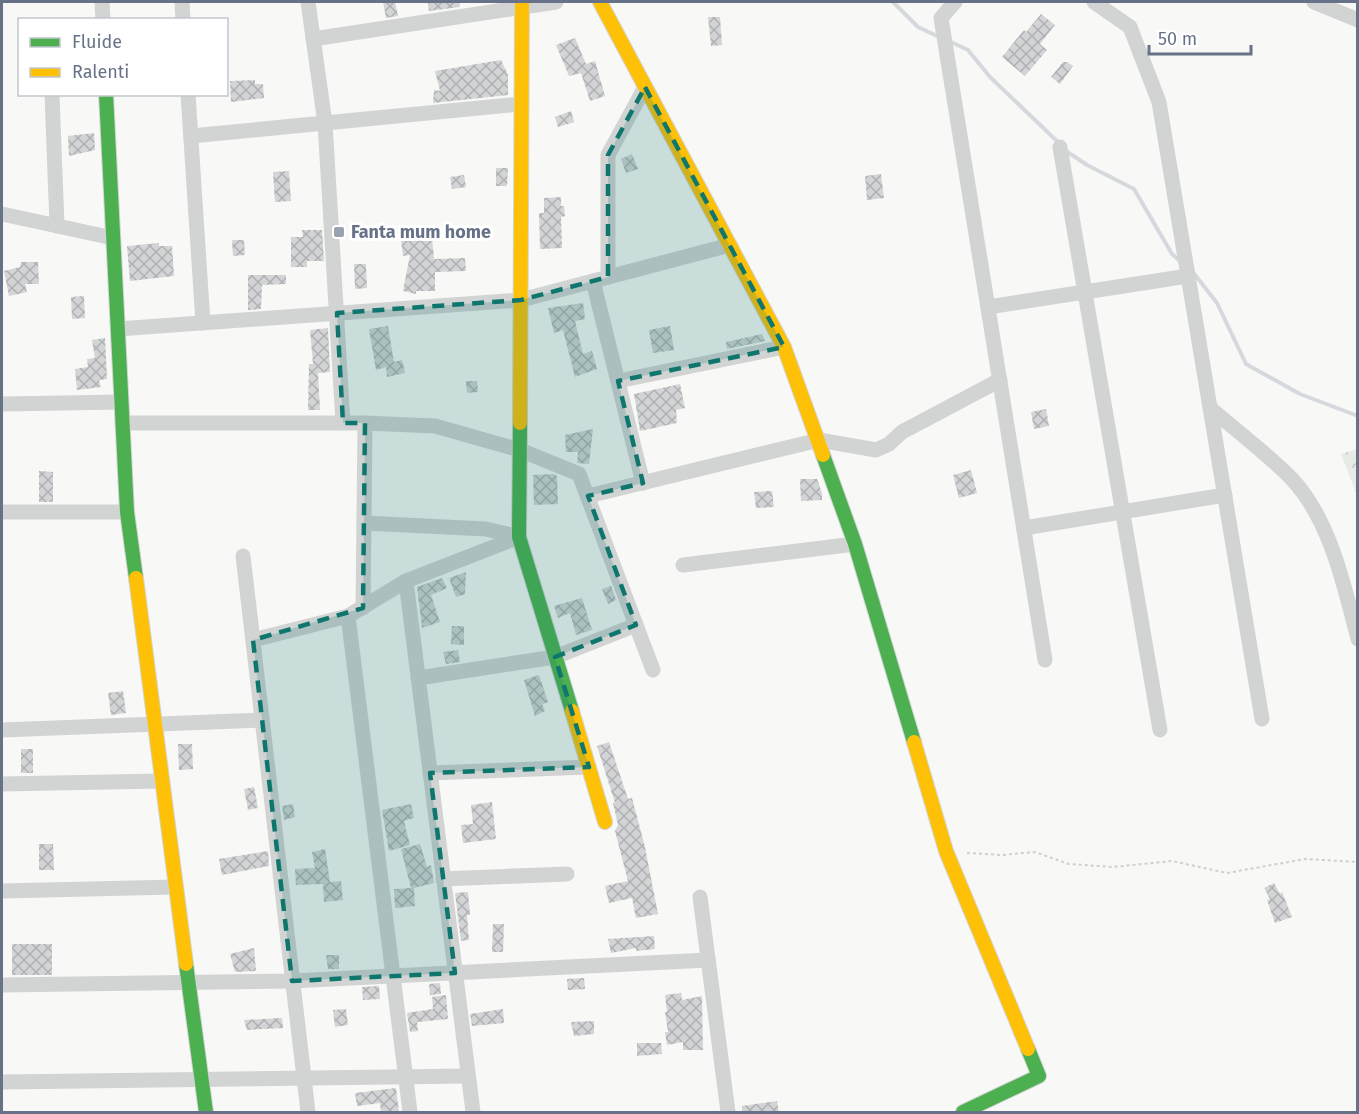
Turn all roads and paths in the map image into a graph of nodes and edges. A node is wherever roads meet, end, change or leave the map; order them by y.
1 (102, 2) edge
2 (182, 2) edge
3 (308, 2) edge
4 (555, 2) edge
5 (600, 2) edge
6 (955, 2) edge
7 (1094, 2) edge
8 (1314, 2) edge
9 (522, 4) edge
10 (1341, 7) edge
11 (103, 18) edge
12 (183, 18) edge
13 (1358, 20) edge
14 (313, 39) junction
15 (645, 87) junction
16 (52, 96) edge
17 (106, 96) edge
18 (188, 96) edge
19 (521, 104) junction
20 (325, 123) junction
21 (191, 136) junction
22 (1060, 147) dead end
23 (2, 214) edge
24 (57, 226) junction
25 (113, 237) junction
26 (730, 245) junction
27 (1188, 276) junction
28 (601, 279) junction
29 (1085, 292) junction
30 (521, 300) junction
31 (988, 307) junction
32 (337, 313) junction
33 (203, 323) junction
34 (118, 329) junction
35 (784, 347) junction
36 (1000, 380) junction
37 (618, 381) junction
38 (122, 402) junction
39 (2, 404) edge
40 (1210, 408) junction
41 (122, 423) junction
42 (343, 423) junction
43 (365, 423) junction
44 (819, 440) junction
45 (520, 450) junction
46 (643, 483) junction
47 (1225, 495) junction
48 (588, 496) junction
49 (2, 512) edge
50 (127, 512) junction
51 (1122, 512) junction
52 (364, 523) junction
53 (1024, 528) junction
54 (519, 537) junction
55 (855, 544) junction
56 (243, 556) dead end
57 (683, 565) dead end
58 (406, 581) junction
59 (363, 608) junction
60 (348, 616) junction
61 (636, 625) junction
62 (1358, 639) edge
63 (252, 640) junction
64 (555, 657) junction
65 (1045, 660) dead end
66 (653, 670) dead end
67 (418, 678) junction
68 (1262, 719) dead end
69 (262, 720) junction
70 (154, 724) junction
71 (2, 730) edge
72 (1160, 730) dead end
73 (589, 767) junction
74 (430, 773) junction
75 (162, 781) junction
76 (2, 784) edge
77 (606, 822) dead end
78 (946, 851) junction
79 (1358, 862) edge
80 (567, 874) dead end
81 (443, 879) junction
82 (176, 887) junction
83 (2, 891) edge
84 (700, 897) dead end
85 (708, 960) junction
86 (455, 973) junction
87 (392, 976) junction
88 (292, 981) junction
89 (189, 982) junction
90 (2, 985) edge
91 (468, 1076) junction
92 (405, 1077) junction
93 (304, 1078) junction
94 (202, 1080) junction
95 (2, 1082) edge
96 (962, 1112) edge
97 (206, 1113) edge
98 (308, 1113) edge
99 (410, 1113) edge
100 (473, 1113) edge
101 (728, 1113) edge

1 - 11 street
2 - 12 street
3 - 14 street
4 - 9 street
5 - 15 street
6 - 31 street
7 - 27 street
8 - 10 street
9 - 14 street
9 - 19 street
10 - 13 street
14 - 20 street
15 - 26 street
15 - 28 street
16 - 24 street
17 - 25 street
18 - 21 street
19 - 20 street
19 - 30 street
20 - 21 street
20 - 32 street
21 - 33 street
22 - 29 street
23 - 24 street
24 - 25 street
25 - 34 street
26 - 28 street
26 - 35 street
27 - 29 street
27 - 40 street
28 - 30 street
28 - 37 street
29 - 31 street
29 - 51 street
30 - 32 street
30 - 45 street
31 - 36 street
32 - 33 street
32 - 42 street
33 - 34 street
34 - 38 street
35 - 37 street
35 - 44 street
36 - 44 street
36 - 53 street
37 - 46 street
38 - 39 street
38 - 41 street
40 - 47 street
40 - 62 street
41 - 42 street
41 - 50 street
42 - 43 street
43 - 45 street
43 - 52 street
44 - 46 street
44 - 55 street
45 - 48 street
45 - 54 street
46 - 48 street
47 - 51 street
47 - 68 street
48 - 61 street
49 - 50 street
50 - 70 street
51 - 53 street
51 - 72 street
52 - 54 street
52 - 59 street
53 - 65 street
54 - 58 street
54 - 64 street
55 - 57 street
55 - 78 street
56 - 63 street
58 - 59 street
58 - 67 street
59 - 60 street
60 - 63 street
60 - 87 street
61 - 64 street
61 - 66 street
63 - 69 street
64 - 67 street
64 - 73 street
67 - 74 street
69 - 70 street
69 - 88 street
70 - 71 street
70 - 75 street
73 - 74 street
73 - 77 street
74 - 81 street
75 - 76 street
75 - 82 street
78 - 79 path
78 - 96 street
80 - 81 street
81 - 86 street
82 - 83 street
82 - 89 street
84 - 85 street
85 - 86 street
85 - 101 street
86 - 87 street
86 - 91 street
87 - 88 street
87 - 92 street
88 - 89 street
88 - 93 street
89 - 90 street
89 - 94 street
91 - 92 street
91 - 100 street
92 - 93 street
92 - 99 street
93 - 94 street
93 - 98 street
94 - 95 street
94 - 97 street

